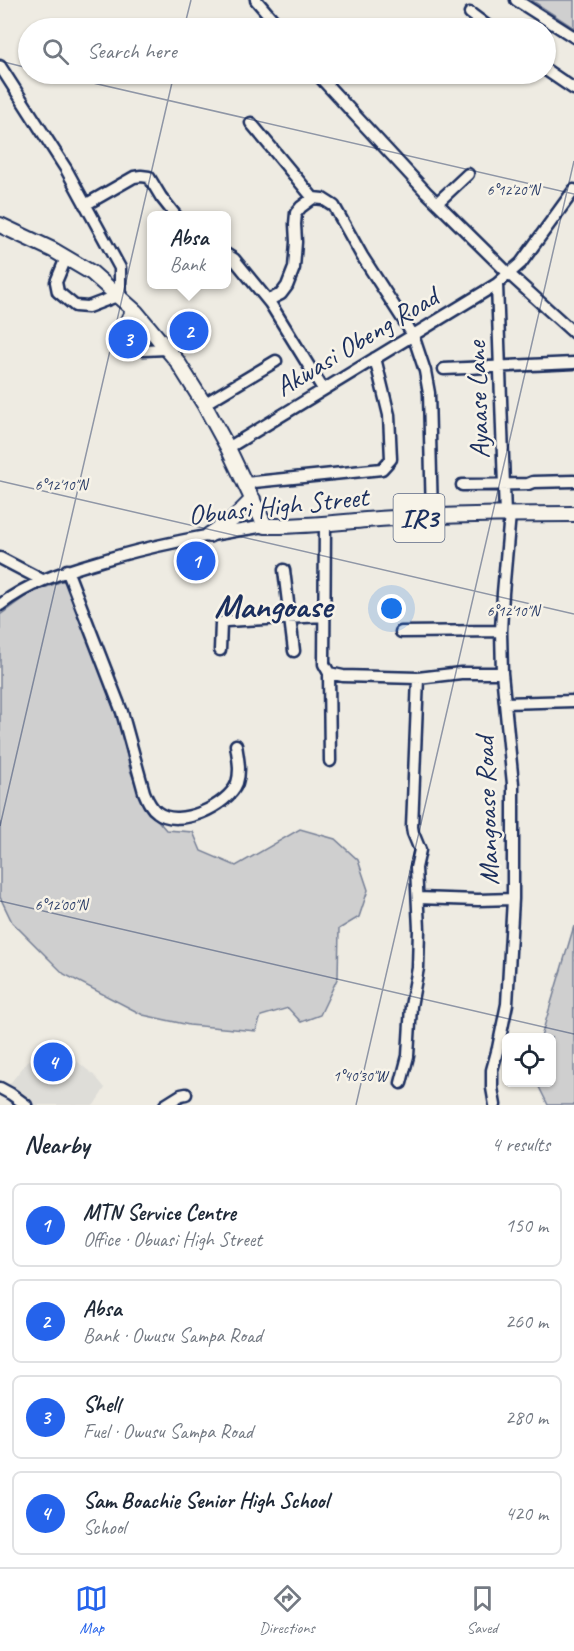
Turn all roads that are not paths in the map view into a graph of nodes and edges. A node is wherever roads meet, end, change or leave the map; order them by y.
1 (256, 0) edge
2 (516, 0) edge
3 (470, 13) dead end
4 (271, 18) edge
5 (477, 18) edge
6 (544, 18) edge
7 (556, 26) edge
8 (574, 37) edge
9 (0, 66) edge
10 (556, 77) edge
11 (326, 84) edge
12 (574, 89) edge
13 (251, 123) dead end
14 (468, 174) dead end
15 (574, 189) edge
16 (313, 198) junction
17 (437, 203) junction
18 (85, 205) junction
19 (172, 211) edge
20 (0, 225) edge
21 (231, 256) edge
22 (66, 258) junction
23 (509, 274) junction
24 (497, 284) junction
25 (119, 298) junction
26 (270, 303) junction
27 (132, 309) junction
28 (574, 333) edge
29 (412, 335) junction
30 (122, 336) dead end
31 (129, 346) dead end
32 (166, 349) junction
33 (375, 358) junction
34 (276, 361) dead end
35 (574, 363) edge
36 (500, 366) junction
37 (444, 369) dead end
38 (323, 390) junction
39 (204, 404) junction
40 (228, 448) junction
41 (574, 481) edge
42 (245, 483) junction
43 (504, 484) junction
44 (462, 485) dead end
45 (253, 499) junction
46 (574, 514) edge
47 (508, 515) junction
48 (432, 517) junction
49 (325, 524) junction
50 (265, 526) junction
51 (209, 535) junction
52 (0, 558) edge
53 (67, 570) junction
54 (284, 570) dead end
55 (42, 580) junction
56 (0, 605) edge
57 (324, 616) junction
58 (290, 618) junction
59 (501, 631) junction
60 (401, 632) dead end
61 (220, 650) dead end
62 (294, 651) dead end
63 (329, 673) junction
64 (502, 673) junction
65 (418, 678) junction
66 (574, 701) edge
67 (506, 703) junction
68 (236, 745) dead end
69 (330, 761) dead end
70 (418, 898) junction
71 (513, 899) junction
72 (401, 1083) dead end
73 (0, 1088) edge
74 (186, 1094) dead end
75 (26, 1105) edge
76 (165, 1105) edge
77 (495, 1105) edge

1 - 4 street
2 - 6 street
3 - 5 street
7 - 8 street
9 - 18 street
10 - 12 street
11 - 17 street
13 - 16 street
14 - 17 street
15 - 23 street, Akwasi Obeng Road
16 - 26 street
16 - 29 street
17 - 23 street
18 - 19 street
18 - 25 street
20 - 22 main road
21 - 26 street
22 - 25 main road
22 - 25 street
23 - 24 street, Akwasi Obeng Road
23 - 28 street
24 - 29 street, Akwasi Obeng Road
24 - 36 street, Ayaase Lane
25 - 27 main road
26 - 38 street
27 - 30 street
27 - 32 main road
29 - 33 street, Akwasi Obeng Road
29 - 48 street
31 - 32 street
32 - 39 main road
33 - 38 street, Akwasi Obeng Road
33 - 42 street
34 - 39 street
35 - 36 street
36 - 37 street
36 - 43 street, Ayaase Lane
38 - 40 street, Akwasi Obeng Road
39 - 40 main road
40 - 42 main road
41 - 43 street
42 - 45 main road
43 - 44 street
43 - 47 street, Ayaase Lane
45 - 50 main road
45 - 51 main road
46 - 47 main road, Obuasi High Street / IR3
47 - 48 main road, Obuasi High Street / IR3
47 - 59 street, Mangoase Road
48 - 49 main road, Obuasi High Street / IR3
49 - 50 main road, Obuasi High Street / IR3
49 - 57 street
50 - 51 street, Obuasi High Street
51 - 53 street, Obuasi High Street
52 - 55 street
53 - 55 street, Obuasi High Street
53 - 68 street
54 - 58 street
55 - 56 street, Obuasi High Street
57 - 58 street
57 - 63 street
58 - 61 street
58 - 62 street
59 - 60 street
59 - 64 street, Mangoase Road
63 - 65 street
63 - 69 street
64 - 65 street
64 - 67 street, Mangoase Road
65 - 70 street
66 - 67 street
67 - 71 street, Mangoase Road
70 - 71 street
70 - 72 street
71 - 77 street, Mangoase Road
73 - 75 street
74 - 76 street

